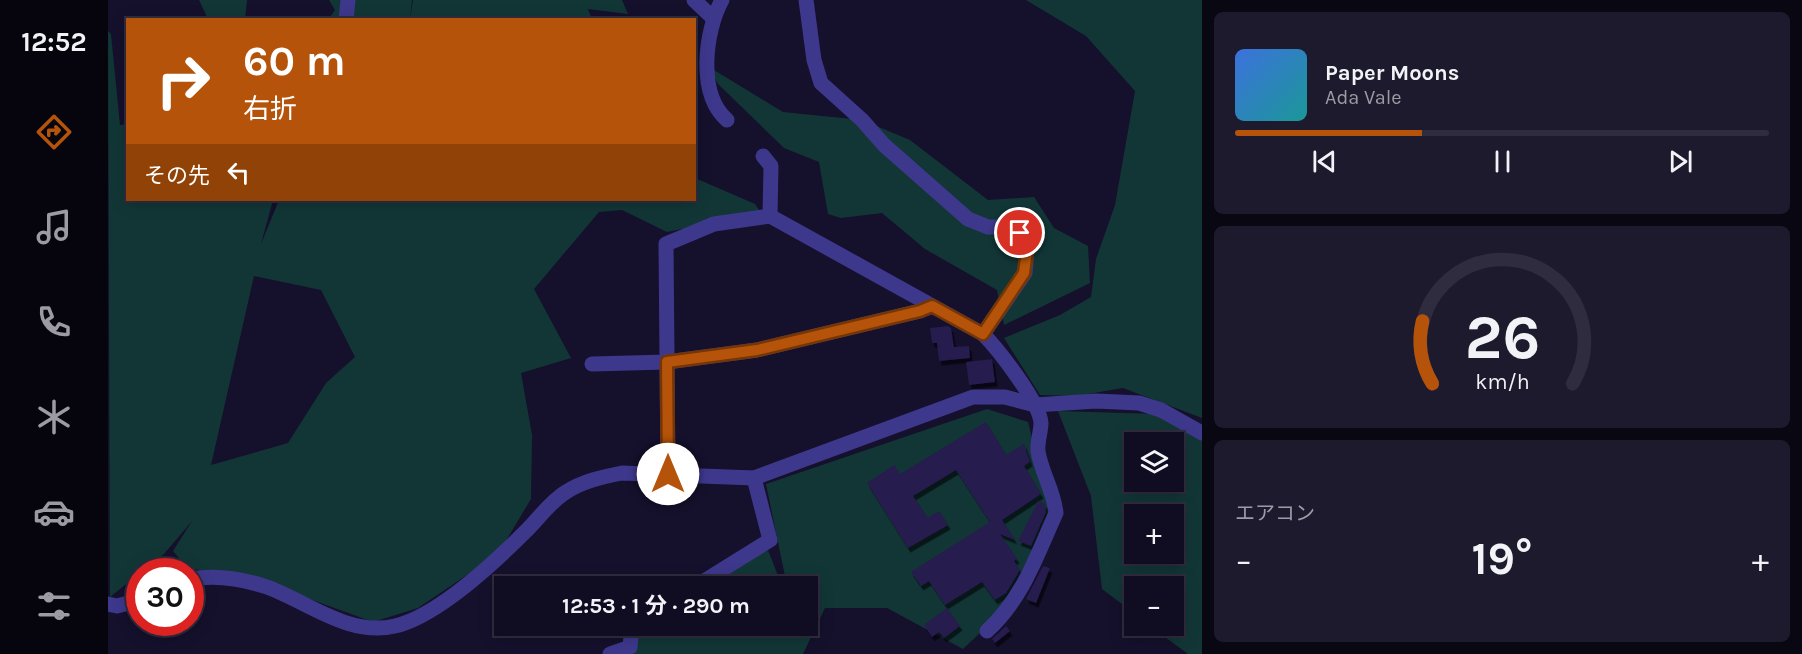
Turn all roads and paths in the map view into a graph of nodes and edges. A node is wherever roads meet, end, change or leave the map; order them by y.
1 (348, 0) edge
2 (694, 0) edge
3 (722, 0) edge
4 (806, 0) edge
5 (346, 18) edge
6 (712, 18) junction
7 (727, 120) dead end
8 (763, 156) dead end
9 (770, 216) junction
10 (932, 306) junction
11 (983, 334) junction
12 (667, 362) junction
13 (592, 364) dead end
14 (1035, 405) junction
15 (1202, 433) edge
16 (668, 474) junction
17 (754, 478) junction
18 (712, 576) edge
19 (204, 577) edge
20 (108, 604) edge
21 (126, 604) edge
22 (987, 631) dead end
23 (631, 636) edge
24 (610, 654) edge

1 - 5 street
2 - 6 street
3 - 6 street
4 - 11 street
6 - 7 street
8 - 9 street
9 - 10 street
9 - 12 street
10 - 11 street
10 - 12 street
11 - 14 street
12 - 13 street
12 - 16 street
14 - 15 street
14 - 17 street
14 - 22 street
16 - 17 street
16 - 19 street
17 - 18 street
20 - 21 street
23 - 24 street

